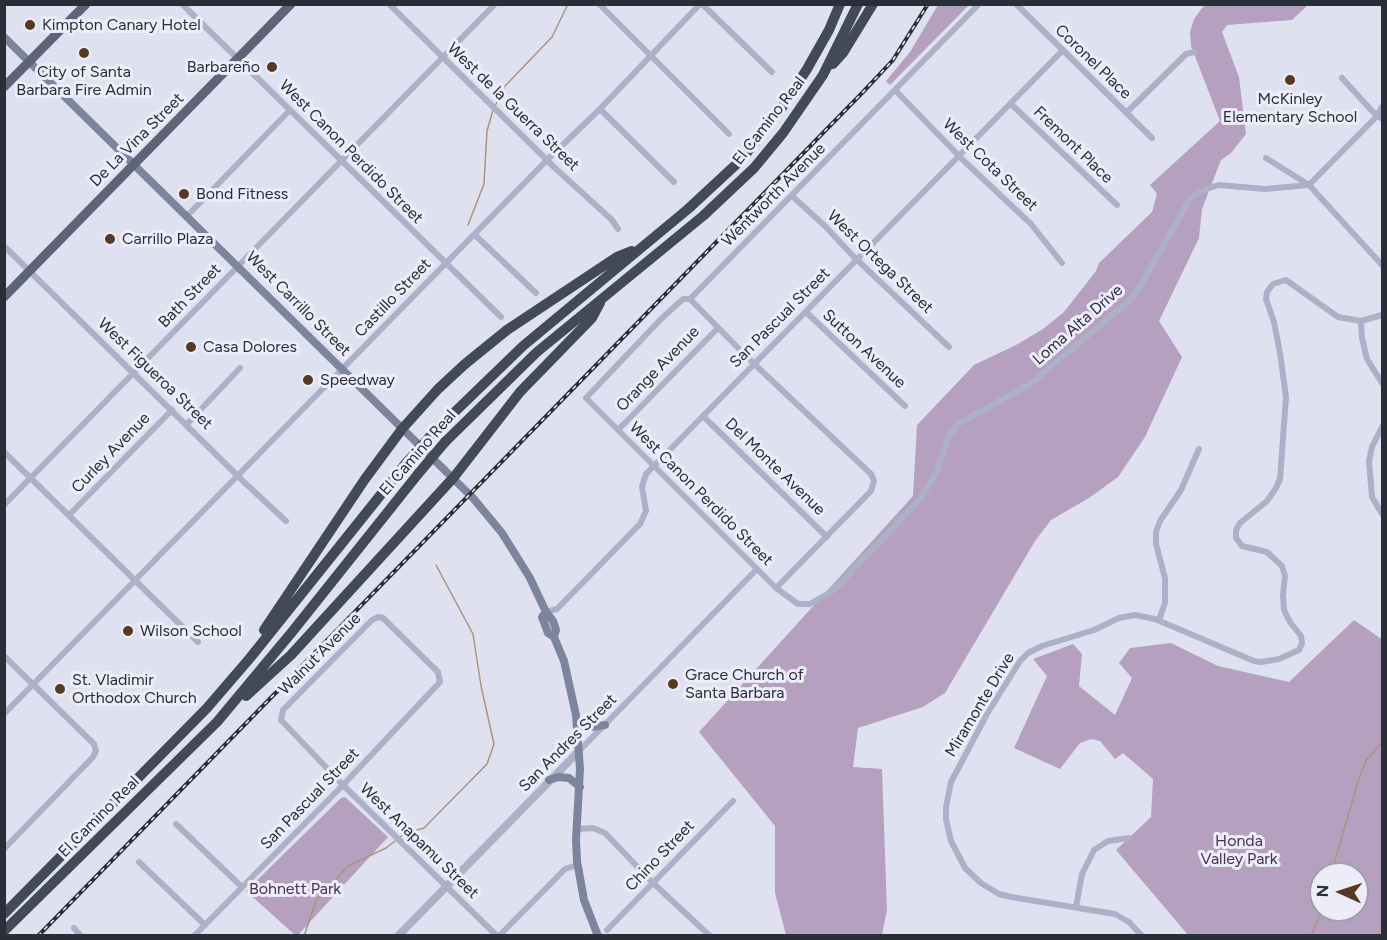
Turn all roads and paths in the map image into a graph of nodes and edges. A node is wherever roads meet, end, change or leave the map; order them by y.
1 (86, 4) edge
2 (182, 4) edge
3 (291, 4) edge
4 (389, 4) edge
5 (495, 4) edge
6 (599, 4) edge
7 (701, 4) edge
8 (840, 4) edge
9 (858, 4) edge
10 (873, 4) edge
11 (979, 4) edge
12 (1016, 4) edge
13 (4, 37) edge
14 (1063, 50) junction
15 (1194, 52) dead end
16 (443, 57) junction
17 (650, 57) junction
18 (237, 59) junction
19 (30, 62) junction
20 (772, 72) dead end
21 (823, 75) junction
22 (1342, 78) dead end
23 (4, 87) edge
24 (894, 90) junction
25 (1011, 104) junction
26 (1383, 107) edge
27 (600, 109) junction
28 (290, 110) junction
29 (1126, 112) junction
30 (1380, 117) edge
31 (729, 134) dead end
32 (1152, 138) dead end
33 (960, 156) junction
34 (1266, 158) dead end
35 (547, 160) junction
36 (341, 161) junction
37 (134, 163) junction
38 (674, 182) dead end
39 (1309, 185) junction
40 (792, 196) junction
41 (1117, 206) dead end
42 (187, 216) junction
43 (618, 229) dead end
44 (475, 235) junction
45 (4, 246) edge
46 (643, 247) junction
47 (857, 260) junction
48 (446, 263) junction
49 (1062, 263) dead end
50 (1383, 265) edge
51 (238, 266) junction
52 (30, 272) junction
53 (536, 293) dead end
54 (4, 297) edge
55 (604, 297) junction
56 (690, 299) junction
57 (806, 312) junction
58 (1383, 315) edge
59 (501, 318) dead end
60 (1361, 321) junction
61 (718, 328) junction
62 (949, 347) dead end
63 (754, 363) junction
64 (240, 368) dead end
65 (342, 369) junction
66 (134, 372) junction
67 (1383, 383) edge
68 (586, 398) joint
69 (905, 406) dead end
70 (172, 410) junction
71 (704, 417) junction
72 (187, 424) junction
73 (1383, 427) edge
74 (402, 429) junction
75 (618, 430) junction
76 (1199, 449) dead end
77 (4, 452) edge
78 (653, 467) junction
79 (238, 476) junction
80 (454, 477) junction
81 (30, 478) junction
82 (4, 505) edge
83 (1383, 514) edge
84 (69, 515) junction
85 (286, 520) dead end
86 (827, 537) junction
87 (757, 570) junction
88 (135, 580) junction
89 (776, 588) junction
90 (801, 605) joint
91 (546, 612) junction
92 (1159, 620) junction
93 (198, 642) dead end
94 (4, 656) edge
95 (250, 658) junction
96 (441, 678) joint
97 (33, 685) junction
98 (283, 710) joint
99 (4, 714) edge
100 (217, 722) junction
101 (577, 725) junction
102 (605, 725) junction
103 (579, 751) junction
104 (549, 780) junction
105 (343, 785) junction
106 (580, 787) junction
107 (733, 801) dead end
108 (176, 824) dead end
109 (577, 829) junction
110 (1129, 838) dead end
111 (4, 849) edge
112 (139, 862) dead end
113 (577, 865) junction
114 (652, 883) junction
115 (446, 886) junction
116 (242, 887) junction
117 (1076, 907) junction
118 (4, 914) edge
119 (205, 925) junction
120 (74, 928) dead end
121 (607, 930) dead end
122 (4, 931) edge
123 (81, 936) edge
124 (194, 936) edge
125 (398, 936) edge
126 (498, 936) edge
127 (598, 936) edge
128 (710, 936) edge
129 (1142, 936) edge

1 - 19 main road
2 - 18 street, West Canon Perdido Street
3 - 18 main road, De La Vina Street
4 - 16 street, West de la Guerra Street
5 - 16 street, Bath Street
6 - 17 street
7 - 17 street, Castillo Street
7 - 20 street
8 - 46 highway, El Camino Real
9 - 21 highway, El Camino Real
10 - 21 highway
11 - 24 street, Wentworth Avenue
12 - 14 street, Coronel Place
13 - 19 main road, West Carrillo Street
14 - 25 street, San Pascual Street
14 - 29 street, Coronel Place
15 - 29 street
16 - 35 street, West de la Guerra Street
16 - 36 street, Bath Street
17 - 27 street, Castillo Street
17 - 31 street
18 - 28 street, West Canon Perdido Street
18 - 37 main road, De La Vina Street
19 - 23 main road
19 - 37 main road, West Carrillo Street
21 - 55 highway, El Camino Real
22 - 30 street
24 - 33 street, West Cota Street
24 - 40 street, Wentworth Avenue
25 - 33 street, San Pascual Street
25 - 41 street, Fremont Place
26 - 30 street
27 - 35 street, Castillo Street
27 - 38 street
28 - 36 street, West Canon Perdido Street
28 - 42 street
29 - 32 street, Coronel Place
30 - 39 street
33 - 47 street, San Pascual Street
33 - 49 street, West Cota Street
34 - 39 street
35 - 43 street, West de la Guerra Street
35 - 44 street, Castillo Street
36 - 48 street, West Canon Perdido Street
36 - 51 street, Bath Street
37 - 42 main road, West Carrillo Street
37 - 52 main road, De La Vina Street
39 - 50 street
39 - 90 street, Loma Alta Drive
40 - 47 street, West Ortega Street
40 - 56 street, Wentworth Avenue
42 - 51 main road, West Carrillo Street
44 - 48 street, Castillo Street
44 - 53 street
45 - 52 street, West Figueroa Street
46 - 74 highway
46 - 95 highway, El Camino Real, bridge
47 - 57 street, San Pascual Street
47 - 62 street, West Ortega Street
48 - 59 street, West Canon Perdido Street
48 - 65 street, Castillo Street
51 - 65 main road, West Carrillo Street
51 - 66 street, Bath Street
52 - 54 main road, De La Vina Street
52 - 66 street, West Figueroa Street
55 - 80 highway
55 - 100 highway, El Camino Real, bridge
56 - 61 street
56 - 68 street, Wentworth Avenue
57 - 63 street, San Pascual Street
57 - 69 street, Sutton Avenue
58 - 60 street, Miramonte Drive
60 - 67 street
60 - 92 street, Miramonte Drive
61 - 63 street
61 - 75 street, Orange Avenue
63 - 71 street, San Pascual Street
63 - 86 street
64 - 72 street
65 - 74 main road, West Carrillo Street
65 - 79 street, Castillo Street
66 - 70 street, West Figueroa Street
66 - 81 street, Bath Street
68 - 75 street, West Canon Perdido Street
70 - 72 street, West Figueroa Street
70 - 84 street, Curley Avenue
71 - 78 street, San Pascual Street
71 - 86 street, Del Monte Avenue
72 - 79 street, West Figueroa Street
73 - 83 street
74 - 80 main road, West Carrillo Street
74 - 95 highway
75 - 78 street, West Canon Perdido Street
76 - 92 street
77 - 81 street
78 - 87 street, West Canon Perdido Street
78 - 91 street, San Pascual Street
79 - 85 street, West Figueroa Street
79 - 88 street, Castillo Street
80 - 91 main road, West Carrillo Street
80 - 100 highway
81 - 82 street, Bath Street
81 - 84 street
84 - 88 street
86 - 89 street
87 - 89 street, West Canon Perdido Street
87 - 102 street, San Andres Street
88 - 93 street
88 - 97 street, Castillo Street
89 - 90 street, West Canon Perdido Street
91 - 101 main road, West Carrillo Street
92 - 117 street, Miramonte Drive
94 - 97 street
95 - 118 highway, El Camino Real
96 - 98 street, Walnut Avenue
96 - 105 street, San Pascual Street
97 - 99 street, Castillo Street
97 - 111 street
98 - 105 street, West Anapamu Street
100 - 122 highway, El Camino Real
101 - 102 main road
101 - 103 main road, West Carrillo Street
102 - 103 street, San Andres Street
103 - 104 street, San Andres Street
103 - 106 main road, West Carrillo Street
104 - 106 main road
104 - 115 street, San Andres Street
105 - 115 street, West Anapamu Street
105 - 116 street, San Pascual Street
106 - 109 main road, West Carrillo Street
107 - 114 street, Chino Street
108 - 116 street
109 - 113 main road, West Carrillo Street
109 - 114 street
110 - 117 street
112 - 119 street
113 - 126 street
113 - 127 main road, West Carrillo Street
114 - 121 street, Chino Street
114 - 128 street
115 - 125 street, San Andres Street
115 - 126 street, West Anapamu Street
116 - 119 street, San Pascual Street
117 - 129 street, Miramonte Drive
119 - 124 street, San Pascual Street
120 - 123 street

